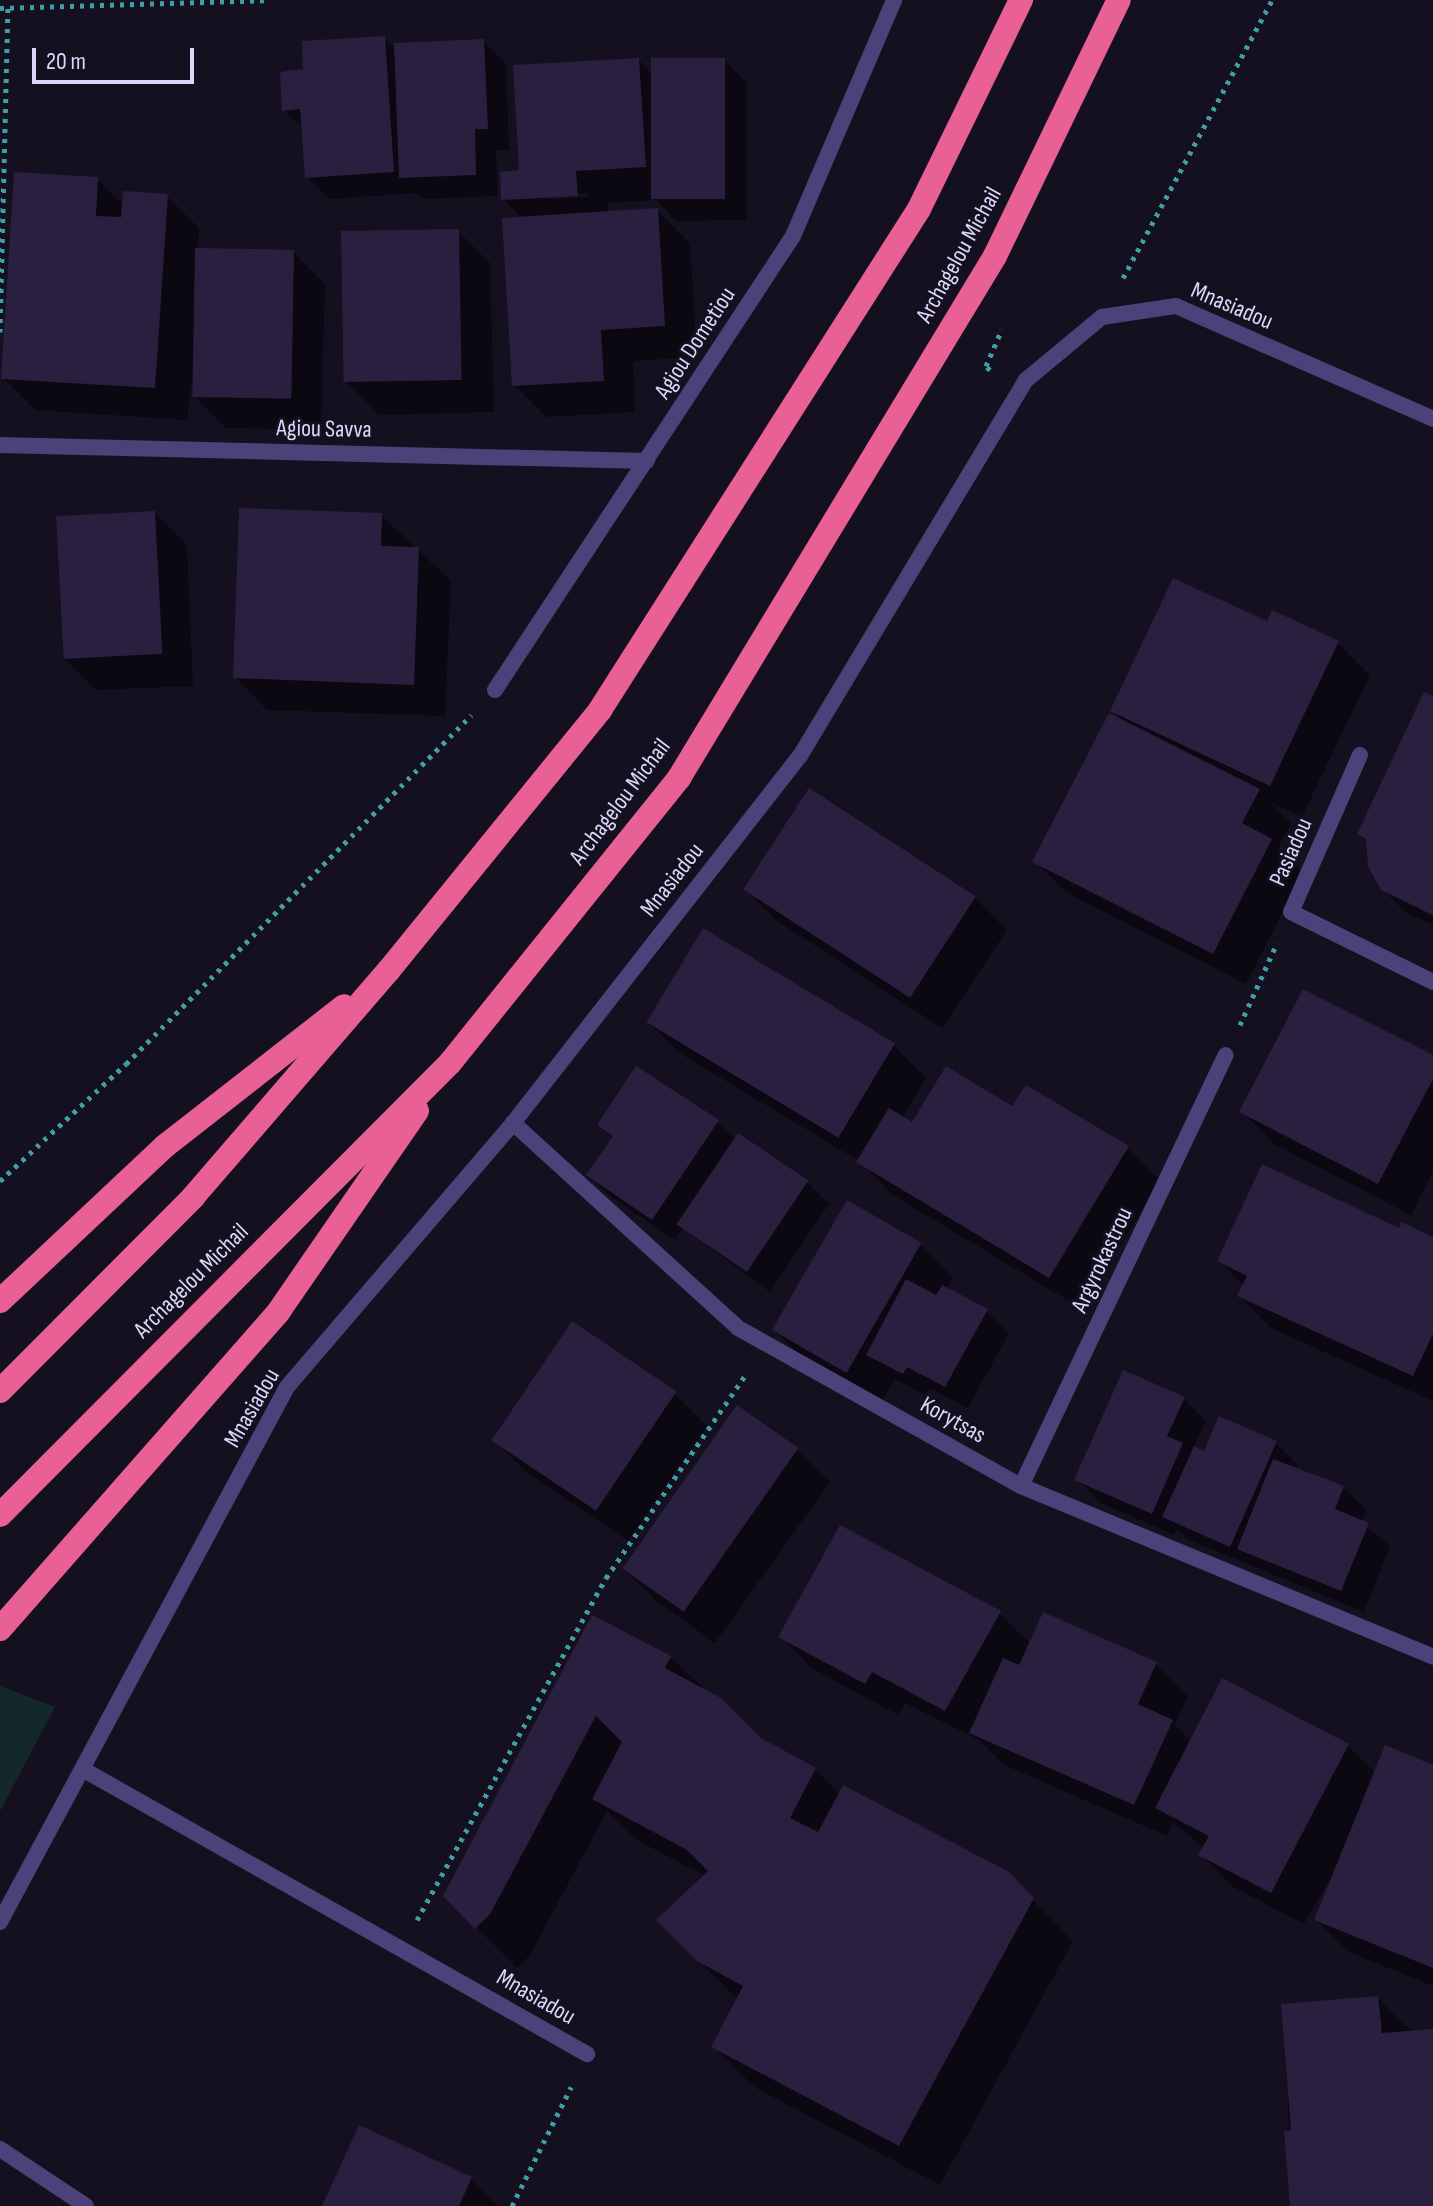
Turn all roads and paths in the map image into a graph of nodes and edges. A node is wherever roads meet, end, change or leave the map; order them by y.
1 (264, 0) edge
2 (894, 0) edge
3 (1021, 0) edge
4 (1119, 0) edge
5 (1272, 0) edge
6 (0, 8) edge
7 (8, 8) junction
8 (1007, 317) dead end
9 (1102, 317) junction
10 (0, 332) edge
11 (986, 366) dead end
12 (1433, 419) edge
13 (0, 445) edge
14 (647, 461) junction
15 (495, 690) joint
16 (1360, 755) dead end
17 (1291, 912) junction
18 (389, 970) junction
19 (1433, 982) edge
20 (1226, 1055) joint
21 (450, 1063) junction
22 (513, 1123) junction
23 (0, 1181) edge
24 (0, 1301) edge
25 (767, 1344) junction
26 (0, 1391) edge
27 (1021, 1486) junction
28 (0, 1515) edge
29 (0, 1629) edge
30 (1433, 1657) edge
31 (84, 1770) junction
32 (0, 1922) edge
33 (401, 1949) junction
34 (587, 2054) joint
35 (0, 2149) edge
36 (86, 2206) edge
37 (512, 2206) edge

1 - 7 path
2 - 14 street, Agiou Dometiou
3 - 18 highway
4 - 21 highway, Archagelou Michail
5 - 9 path
6 - 7 path
7 - 10 path
8 - 11 path
9 - 12 street, Mnasiadou
9 - 22 street, Mnasiadou
13 - 14 street, Agiou Savva
14 - 15 street, Agiou Dometiou
15 - 23 path
16 - 17 street, Pasiadou
17 - 19 street, Pasiadou
17 - 20 path
18 - 24 highway
18 - 26 highway
20 - 27 street, Argyrokastrou
21 - 28 highway, Archagelou Michail
21 - 29 highway
22 - 25 street, Korytsas
22 - 31 street, Mnasiadou
25 - 27 street, Korytsas
25 - 33 path
27 - 30 street, Korytsas
31 - 32 street, Mnasiadou
31 - 33 street, Mnasiadou
33 - 34 street, Mnasiadou
34 - 37 path
35 - 36 street

